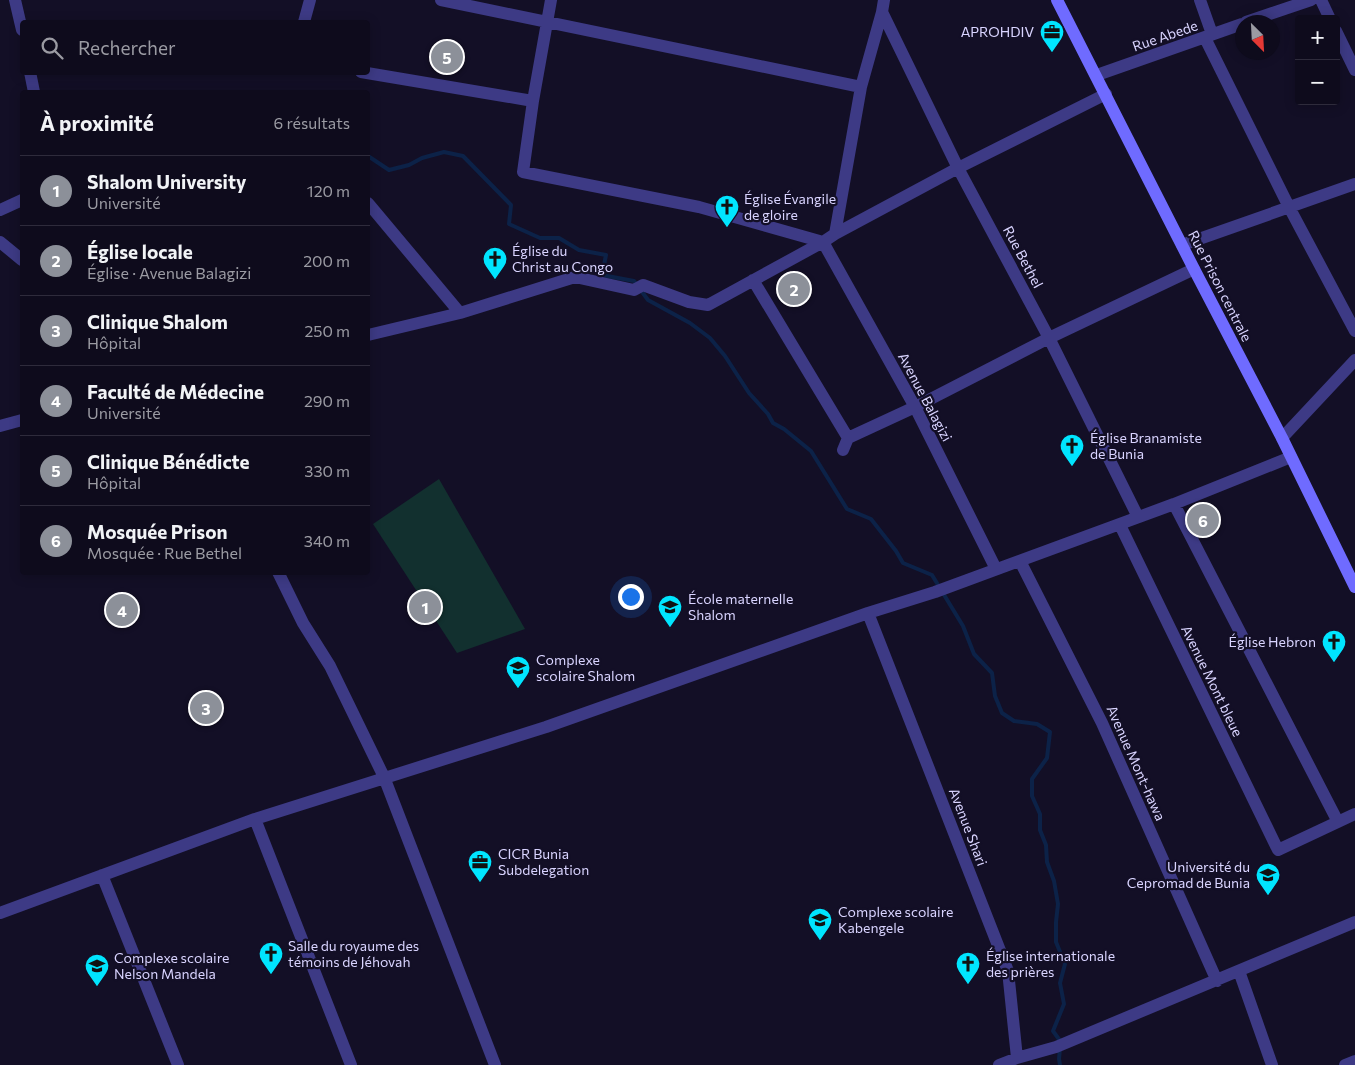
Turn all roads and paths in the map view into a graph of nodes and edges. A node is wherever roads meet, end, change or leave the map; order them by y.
1 (15, 0) edge
2 (310, 0) edge
3 (442, 0) edge
4 (551, 0) edge
5 (1057, 0) edge
6 (1200, 0) edge
7 (1310, 0) edge
8 (1321, 0) edge
9 (883, 6) edge
10 (1267, 15) edge
11 (1328, 15) edge
12 (305, 20) edge
13 (20, 21) edge
14 (547, 22) junction
15 (1235, 26) edge
16 (1208, 36) junction
17 (1340, 39) edge
18 (1355, 70) edge
19 (370, 74) edge
20 (31, 75) edge
21 (1096, 75) junction
22 (861, 87) junction
23 (34, 90) edge
24 (1106, 94) junction
25 (533, 101) junction
26 (958, 168) junction
27 (1355, 184) edge
28 (20, 201) edge
29 (370, 205) edge
30 (1289, 208) junction
31 (0, 210) edge
32 (835, 234) junction
33 (0, 242) edge
34 (823, 242) junction
35 (1182, 246) junction
36 (20, 258) edge
37 (1194, 269) junction
38 (753, 280) junction
39 (460, 313) junction
40 (1355, 331) edge
41 (370, 335) edge
42 (1050, 338) junction
43 (1355, 360) edge
44 (915, 407) junction
45 (20, 421) edge
46 (0, 426) edge
47 (848, 438) junction
48 (1282, 438) junction
49 (843, 450) dead end
50 (1291, 457) junction
51 (1174, 504) junction
52 (1138, 517) junction
53 (1120, 525) junction
54 (1020, 561) junction
55 (996, 569) junction
56 (279, 575) edge
57 (1355, 587) edge
58 (868, 613) junction
59 (384, 777) junction
60 (1355, 814) edge
61 (255, 819) junction
62 (1338, 822) junction
63 (102, 875) junction
64 (0, 913) edge
65 (1355, 922) edge
66 (1239, 971) junction
67 (1217, 981) junction
68 (1017, 1058) junction
69 (1355, 1061) edge
70 (178, 1065) edge
71 (351, 1065) edge
72 (495, 1065) edge
73 (999, 1065) edge
74 (1272, 1065) edge
75 (1344, 1065) edge

1 - 13 street
2 - 12 street
3 - 14 street
4 - 14 street
5 - 21 street, Rue Prison centrale
6 - 16 street
7 - 10 street, Rue Abede
8 - 11 street
9 - 22 street
9 - 26 street, Rue Bethel
14 - 22 street
14 - 25 street
15 - 16 street, Rue Abede
16 - 21 street, Rue Abede
16 - 30 street
17 - 18 street
19 - 25 street
20 - 23 street
21 - 24 street, Rue Prison centrale
22 - 32 street
24 - 26 street
24 - 35 street, Rue Prison centrale
25 - 34 street
26 - 32 street
26 - 42 street, Rue Bethel
27 - 30 street
28 - 31 street
29 - 39 street
30 - 35 street
30 - 40 street
32 - 34 street
33 - 36 street
34 - 38 street
34 - 44 street, Avenue Balagizi
35 - 37 street, Rue Prison centrale
37 - 42 street
37 - 48 street, Rue Prison centrale
38 - 39 street
38 - 47 street
39 - 41 street
42 - 44 street
42 - 52 street, Rue Bethel
43 - 48 street
44 - 47 street
44 - 55 street, Avenue Balagizi
45 - 46 street
47 - 49 street
48 - 50 street, Rue Prison centrale
50 - 51 street
50 - 57 street, Rue Prison centrale
51 - 52 street
51 - 62 street
52 - 53 street
53 - 54 street
53 - 62 street, Avenue Mont bleue
54 - 55 street
54 - 67 street, Avenue Mont-hawa
55 - 58 street
56 - 59 street
58 - 59 street
58 - 68 street, Avenue Shari
59 - 61 street
59 - 72 street
60 - 62 street
61 - 63 street
61 - 71 street
63 - 64 street
63 - 70 street
65 - 66 street
66 - 67 street
66 - 74 street
67 - 68 street
68 - 73 street
69 - 75 street

